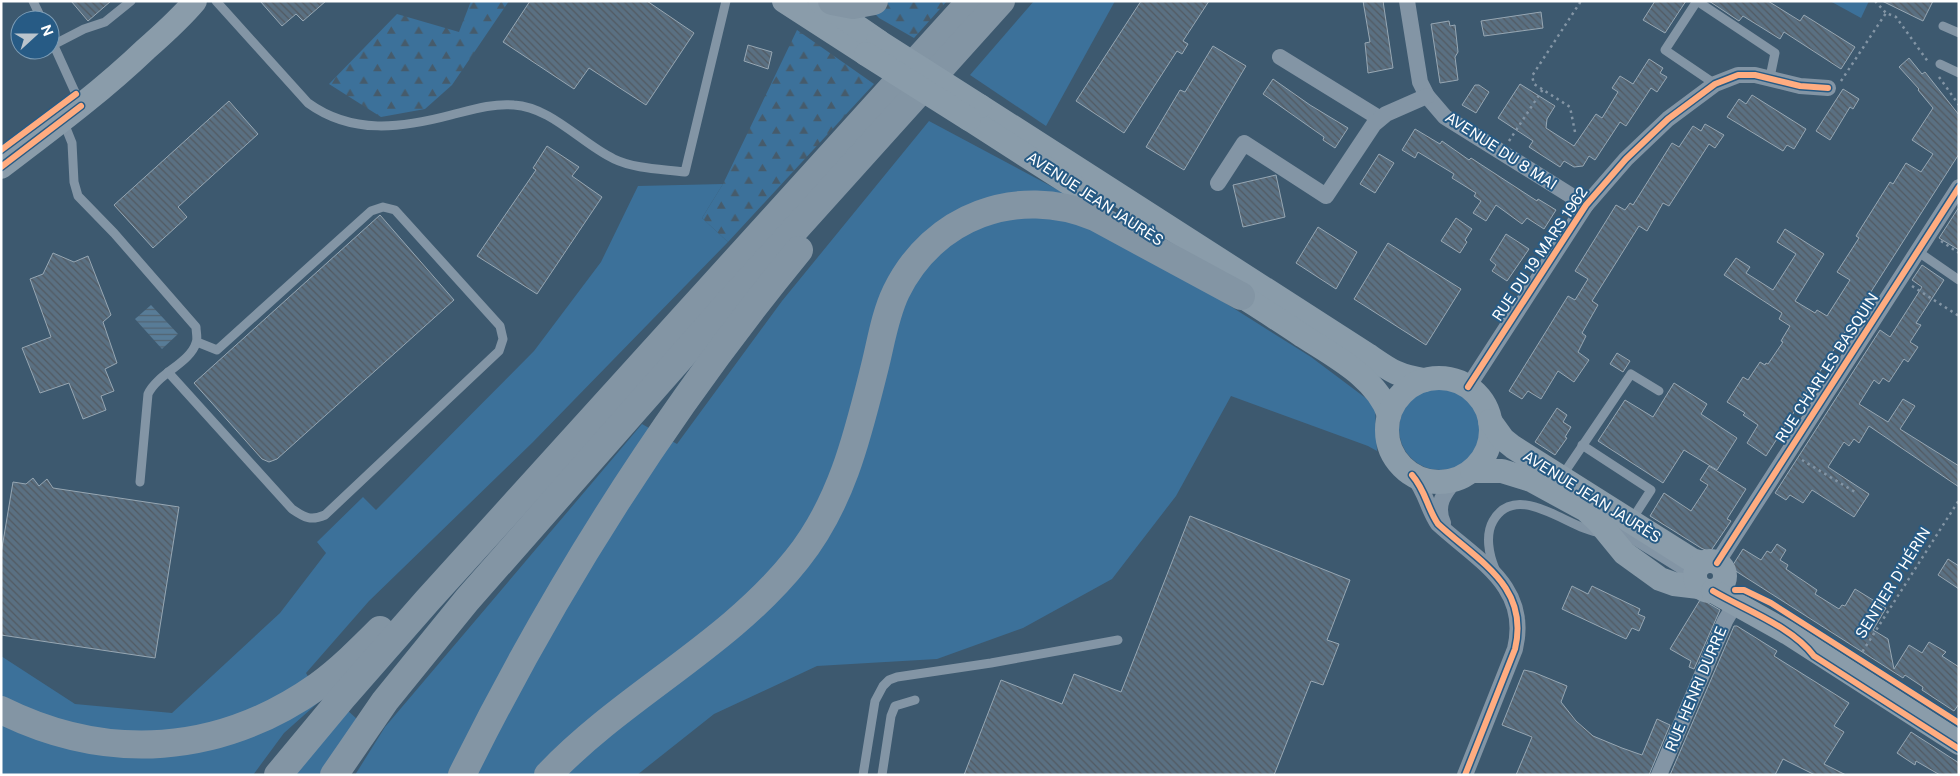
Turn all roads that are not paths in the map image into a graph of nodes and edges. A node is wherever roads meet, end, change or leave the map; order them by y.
1 (131, 1) edge
2 (188, 1) edge
3 (195, 1) edge
4 (216, 1) edge
5 (726, 1) edge
6 (784, 1) edge
7 (820, 1) edge
8 (832, 1) edge
9 (874, 1) edge
10 (971, 1) edge
11 (1002, 1) edge
12 (1407, 1) edge
13 (1697, 1) edge
14 (1943, 26) dead end
15 (1959, 33) edge
16 (60, 38) edge
17 (872, 47) junction
18 (1280, 57) dead end
19 (60, 58) edge
20 (1935, 64) road end
21 (1959, 73) edge
22 (1770, 78) junction
23 (1715, 84) junction
24 (924, 88) junction
25 (1828, 88) road end
26 (1427, 96) junction
27 (79, 100) junction
28 (974, 113) junction
29 (58, 116) junction
30 (1379, 118) junction
31 (1, 150) edge
32 (1, 167) edge
33 (1218, 183) dead end
34 (1959, 187) edge
35 (1586, 204) junction
36 (1917, 252) junction
37 (1959, 280) edge
38 (1241, 296) junction
39 (197, 342) junction
40 (168, 372) junction
41 (1424, 380) junction
42 (1468, 387) junction
43 (1659, 391) dead end
44 (1389, 415) junction
45 (1490, 421) junction
46 (1582, 445) junction
47 (1412, 475) junction
48 (1464, 475) junction
49 (1562, 477) junction
50 (140, 482) dead end
51 (510, 509) junction
52 (1591, 514) junction
53 (1631, 521) junction
54 (1450, 533) junction
55 (1607, 534) junction
56 (1708, 577) junction
57 (1500, 579) junction
58 (1735, 604) junction
59 (1118, 640) dead end
60 (915, 700) dead end
61 (1, 710) edge
62 (1959, 729) edge
63 (1959, 743) edge
64 (278, 775) edge
65 (334, 775) edge
66 (462, 775) edge
67 (548, 775) edge
68 (863, 775) edge
69 (882, 775) edge
70 (1465, 775) edge
71 (1659, 775) edge

1 - 16 lane
2 - 27 main road
3 - 27 main road
4 - 5 lane
6 - 17 main road, AVENUE JEAN JAURÈS
7 - 17 main road, AVENUE JEAN JAURÈS
8 - 9 highway
10 - 51 highway
11 - 24 highway
12 - 26 street, AVENUE DU 8 MAI
13 - 22 lane
13 - 23 lane
14 - 15 lane
17 - 28 main road, AVENUE JEAN JAURÈS, bridge
18 - 30 street
19 - 27 lane
20 - 21 lane
22 - 23 street, RUE DU 19 MARS 1962
22 - 25 street, RUE DU 19 MARS 1962
23 - 35 street, RUE DU 19 MARS 1962
24 - 65 highway
24 - 66 highway
26 - 30 street
26 - 35 street, AVENUE DU 8 MAI
27 - 29 main road
28 - 38 main road, AVENUE JEAN JAURÈS
28 - 41 main road, AVENUE JEAN JAURÈS
29 - 31 main road
29 - 32 main road
29 - 39 lane
30 - 33 street
34 - 36 street, RUE CHARLES BASQUIN
35 - 42 street, RUE DU 19 MARS 1962
36 - 37 lane
36 - 56 street, RUE CHARLES BASQUIN
38 - 44 main road, AVENUE JEAN JAURÈS
38 - 67 highway
39 - 40 lane
39 - 40 lane
40 - 50 lane
41 - 42 main road
41 - 44 main road
42 - 45 main road
43 - 46 lane
44 - 47 main road
45 - 48 main road
45 - 49 main road, AVENUE JEAN JAURÈS
46 - 49 lane
46 - 53 lane
47 - 48 main road
47 - 54 street
48 - 52 main road, AVENUE JEAN JAURÈS
48 - 54 street
49 - 53 main road, AVENUE JEAN JAURÈS
51 - 61 highway
51 - 64 highway
52 - 55 main road, AVENUE JEAN JAURÈS
52 - 56 lane, AVENUE JEAN JAURÈS
53 - 56 main road, AVENUE JEAN JAURÈS
54 - 57 street
55 - 56 main road, AVENUE JEAN JAURÈS
55 - 57 lane
56 - 58 main road, AVENUE JEAN JAURÈS
56 - 62 main road, AVENUE JEAN JAURÈS
57 - 70 street
58 - 63 main road, AVENUE JEAN JAURÈS
58 - 71 street, RUE HENRI DURRE
59 - 68 lane
60 - 69 lane

